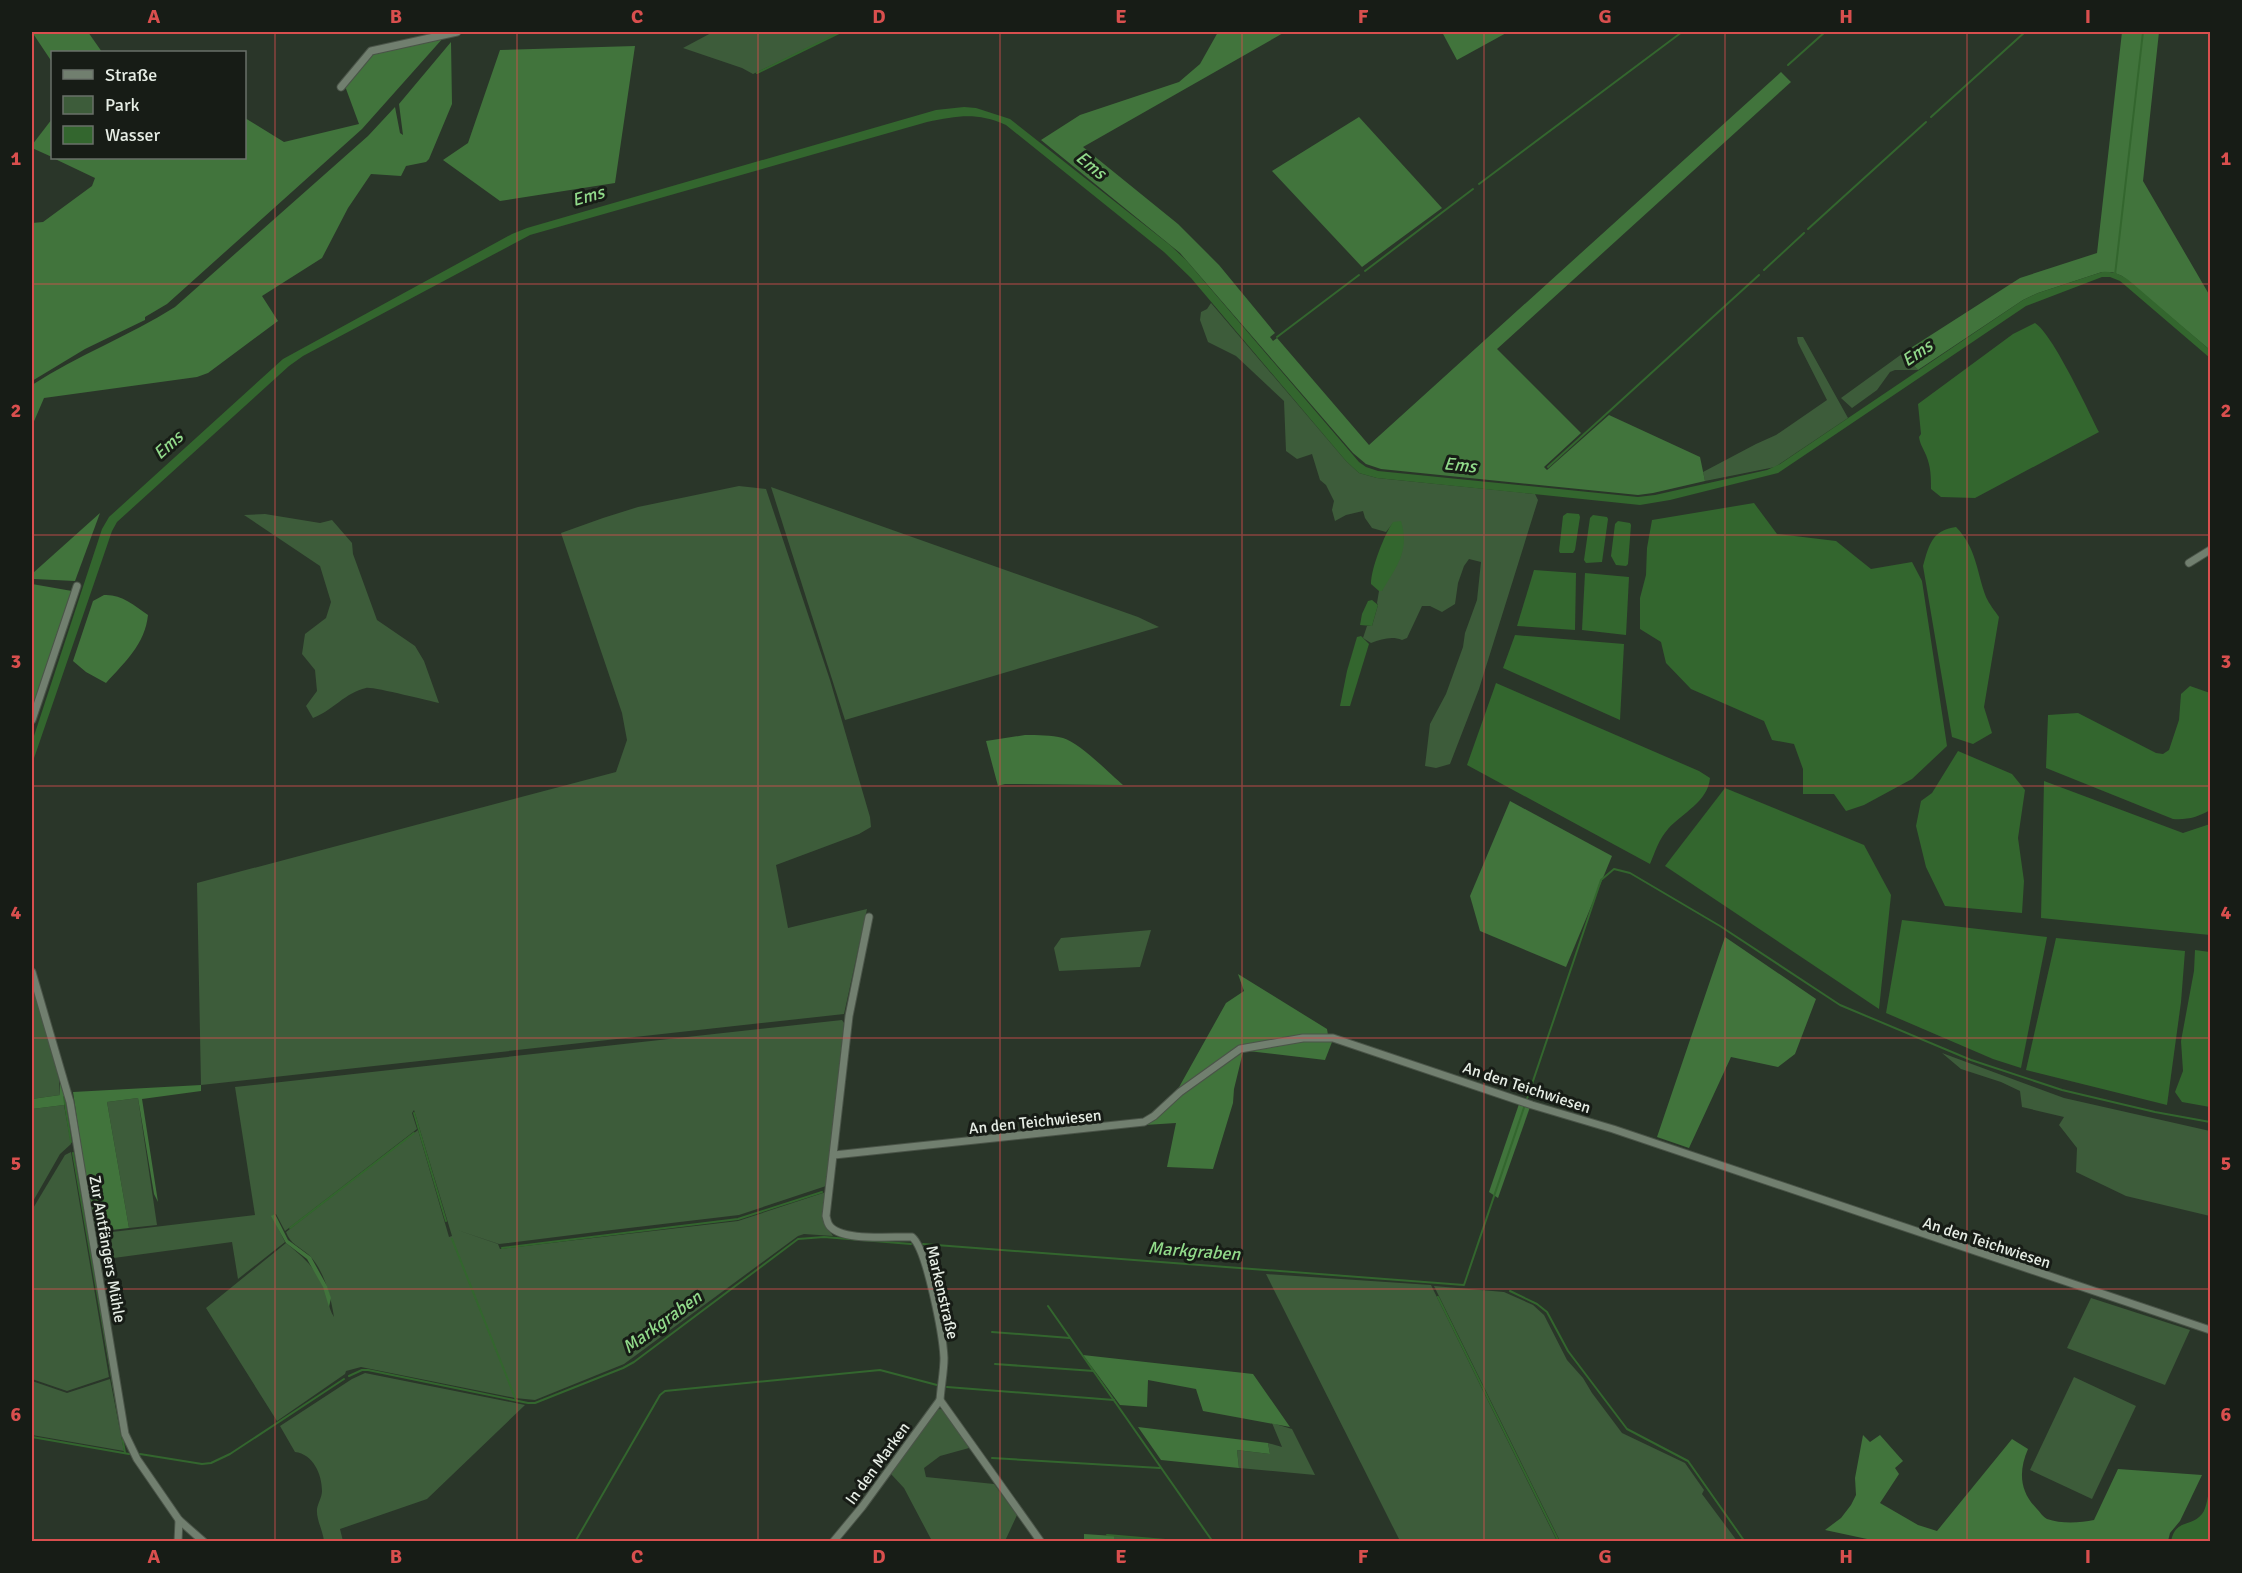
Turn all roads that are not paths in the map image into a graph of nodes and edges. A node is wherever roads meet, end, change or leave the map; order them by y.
1 (457, 32) edge
2 (341, 87) dead end
3 (2211, 550) edge
4 (2188, 563) dead end
5 (77, 586) dead end
6 (32, 720) edge
7 (869, 917) dead end
8 (32, 972) edge
9 (834, 1155) junction
10 (2211, 1330) edge
11 (940, 1400) junction
12 (179, 1520) junction
13 (201, 1539) edge
14 (179, 1540) edge
15 (833, 1542) edge
16 (1041, 1542) edge

1 - 2 street
3 - 4 street
5 - 6 street
7 - 9 street, Markenstraße
8 - 12 street, Zur Antfängers Mühle
9 - 10 street, An den Teichwiesen
9 - 11 street, Markenstraße
11 - 15 street, In den Marken
11 - 16 street
12 - 13 street
12 - 14 street
13 - 14 street

